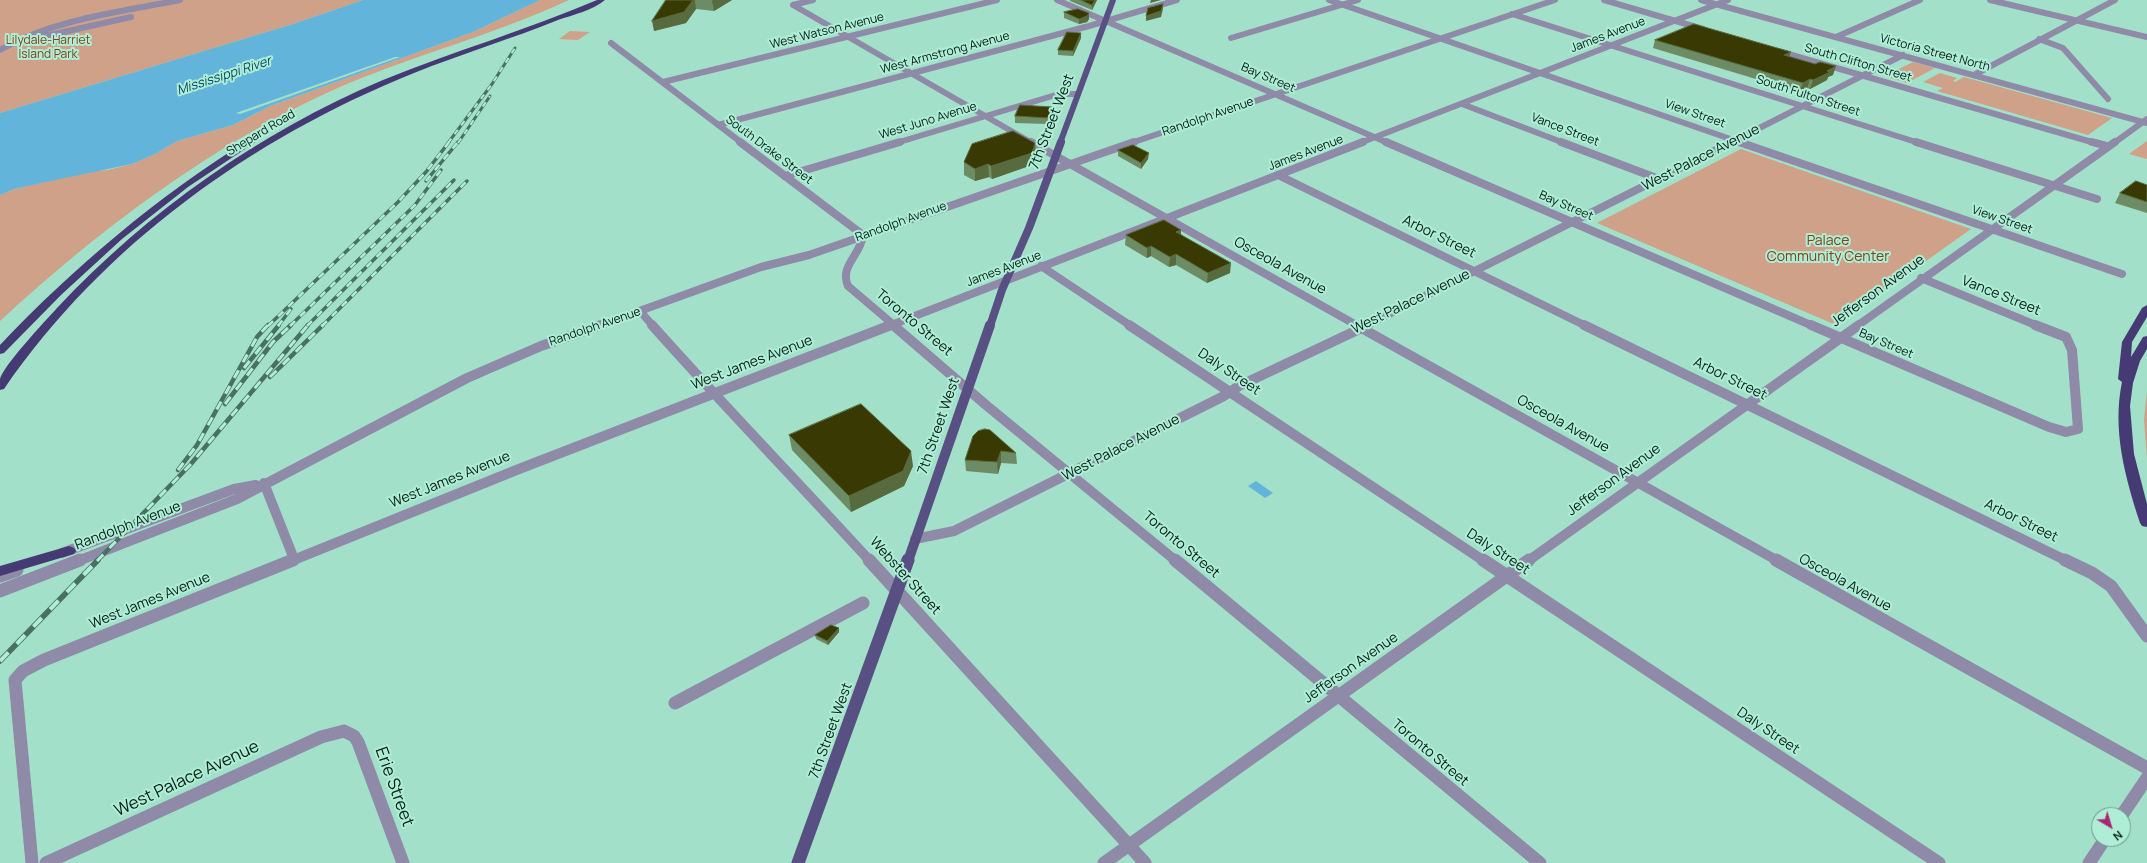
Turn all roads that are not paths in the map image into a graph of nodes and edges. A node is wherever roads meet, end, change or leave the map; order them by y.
1 (180, 0) edge
2 (184, 0) edge
3 (589, 0) edge
4 (602, 0) edge
5 (813, 0) edge
6 (997, 0) edge
7 (1057, 0) edge
8 (1113, 0) edge
9 (1177, 0) edge
10 (1329, 0) edge
11 (1358, 0) edge
12 (1555, 0) edge
13 (1604, 0) edge
14 (1701, 0) edge
15 (1728, 0) edge
16 (1920, 0) edge
17 (1990, 0) edge
18 (2115, 0) edge
19 (794, 3) edge
20 (1717, 4) junction
21 (1342, 5) junction
22 (151, 12) dead end
23 (1512, 14) junction
24 (138, 15) dead end
25 (2076, 20) junction
26 (1105, 21) junction
27 (1675, 21) junction
28 (1713, 32) edge
29 (847, 37) junction
30 (1836, 37) junction
31 (1231, 38) dead end
32 (1441, 38) junction
33 (2147, 38) edge
34 (2039, 39) junction
35 (611, 42) dead end
36 (8, 46) junction
37 (1610, 46) junction
38 (1772, 49) edge
39 (0, 50) edge
40 (1903, 56) junction
41 (912, 73) junction
42 (1540, 73) junction
43 (1863, 75) junction
44 (1974, 75) junction
45 (662, 82) junction
46 (1078, 94) junction
47 (1276, 94) junction
48 (2108, 99) dead end
49 (1462, 104) junction
50 (1802, 106) junction
51 (986, 115) junction
52 (2146, 121) edge
53 (718, 125) junction
54 (1376, 137) junction
55 (1733, 140) junction
56 (2107, 146) junction
57 (1055, 155) junction
58 (1070, 164) junction
59 (1049, 171) junction
60 (1278, 175) junction
61 (784, 176) junction
62 (1659, 179) junction
63 (2052, 185) junction
64 (2097, 199) dead end
65 (1166, 218) junction
66 (1574, 222) junction
67 (1990, 229) junction
68 (863, 235) junction
69 (1041, 266) junction
70 (1474, 271) junction
71 (2122, 274) dead end
72 (1008, 278) junction
73 (1922, 278) junction
74 (2147, 308) edge
75 (641, 312) junction
76 (891, 324) junction
77 (1362, 327) junction
78 (1840, 337) junction
79 (2147, 340) edge
80 (0, 351) edge
81 (0, 387) edge
82 (968, 388) junction
83 (1231, 392) junction
84 (713, 393) junction
85 (2124, 402) junction
86 (1746, 404) junction
87 (2066, 432) joint
88 (1070, 473) junction
89 (1637, 482) junction
90 (264, 483) junction
91 (2147, 523) edge
92 (915, 539) junction
93 (69, 551) junction
94 (294, 559) junction
95 (0, 571) edge
96 (1506, 575) junction
97 (0, 576) edge
98 (0, 591) edge
99 (897, 591) junction
100 (863, 603) dead end
101 (2147, 636) edge
102 (1338, 695) junction
103 (675, 703) dead end
104 (344, 731) joint
105 (2147, 768) edge
106 (2147, 778) edge
107 (2127, 807) edge
108 (1129, 845) junction
109 (2100, 847) edge
110 (32, 863) edge
111 (46, 863) edge
112 (403, 863) edge
113 (798, 863) edge
114 (1104, 863) edge
115 (1145, 863) edge
116 (1540, 863) edge
117 (1939, 863) edge
118 (2089, 863) edge

1 - 36 street
2 - 22 street
3 - 80 highway, Shepard Road
4 - 81 highway, Shepard Road
5 - 19 street
6 - 29 street, West Watson Avenue
7 - 26 street, Bay Street
8 - 26 main road, 7th Street West
9 - 26 street, West Armstrong Avenue
10 - 21 street, View Street
11 - 21 street
12 - 23 street, Randolph Avenue
13 - 27 street
14 - 20 street, Victoria Street North
15 - 20 street, James Avenue
16 - 30 street
17 - 25 street
18 - 25 street
19 - 29 street
20 - 27 street, James Avenue
20 - 30 street, Victoria Street North
21 - 31 street
21 - 32 street, View Street
23 - 32 street, Randolph Avenue
23 - 37 street, South Fulton Street
24 - 36 street
25 - 33 street
25 - 34 street
26 - 41 street, West Armstrong Avenue
26 - 46 main road, 7th Street West
26 - 47 street, Bay Street
27 - 28 street
27 - 37 street, James Avenue
29 - 41 street
29 - 45 street, West Watson Avenue
30 - 40 street, Victoria Street North
32 - 42 street, View Street
32 - 47 street, Randolph Avenue
34 - 44 street
34 - 48 street
35 - 45 street, South Drake Street
36 - 39 street
37 - 42 street, James Avenue
37 - 50 street, South Fulton Street
38 - 43 street, South Clifton Street
40 - 43 street, West Palace Avenue
40 - 44 street, Victoria Street North
41 - 51 street
41 - 53 street, West Armstrong Avenue
42 - 49 street, James Avenue
42 - 55 street, View Street
43 - 50 street, West Palace Avenue
43 - 56 street, South Clifton Street
44 - 52 street, Victoria Street North
45 - 53 street, South Drake Street
46 - 51 street, West Juno Avenue
46 - 57 main road, 7th Street West
47 - 54 street, Bay Street
47 - 58 street, Randolph Avenue
49 - 54 street, James Avenue
49 - 62 street, Vance Street
50 - 55 street, West Palace Avenue
50 - 63 street, South Fulton Street
51 - 57 street
51 - 61 street, West Juno Avenue
52 - 56 street, Jefferson Avenue
53 - 61 street, South Drake Street
54 - 60 street, James Avenue
54 - 66 street, Bay Street
55 - 62 street, West Palace Avenue
55 - 67 street, View Street
56 - 63 street, Jefferson Avenue
57 - 58 street, Osceola Avenue
57 - 59 main road, 7th Street West
58 - 59 street, Randolph Avenue
58 - 65 street, Osceola Avenue
59 - 68 street, Randolph Avenue
59 - 72 main road, 7th Street West
60 - 65 street, James Avenue
60 - 70 street, Arbor Street
61 - 68 street, South Drake Street
62 - 66 street, West Palace Avenue
63 - 64 street, South Fulton Street
63 - 67 street, Jefferson Avenue
65 - 69 street, James Avenue
65 - 77 street, Osceola Avenue
66 - 70 street, West Palace Avenue
66 - 78 street, Bay Street
67 - 71 street, View Street
67 - 73 street, Jefferson Avenue
68 - 75 street, Randolph Avenue
68 - 76 street, Toronto Street
69 - 72 street, James Avenue
69 - 83 street, Daly Street
70 - 77 street, West Palace Avenue
70 - 86 street, Arbor Street
72 - 76 street, James Avenue
72 - 82 main road, 7th Street West
73 - 78 street, Jefferson Avenue
73 - 87 street, Vance Street
74 - 85 highway
75 - 84 street, Webster Street
75 - 90 street, Randolph Avenue
76 - 82 street, Toronto Street
76 - 84 street, West James Avenue
77 - 83 street, West Palace Avenue
77 - 89 street, Osceola Avenue
78 - 86 street, Jefferson Avenue
78 - 87 street, Bay Street
79 - 85 highway
82 - 88 street, Toronto Street
82 - 92 main road, 7th Street West
83 - 88 street, West Palace Avenue
83 - 96 street, Daly Street
84 - 94 street, West James Avenue
84 - 99 street, Webster Street
85 - 91 highway
86 - 89 street, Jefferson Avenue
86 - 101 street, Arbor Street
88 - 92 street, West Palace Avenue
88 - 102 street, Toronto Street
89 - 96 street, Jefferson Avenue
89 - 105 street, Osceola Avenue
90 - 93 street, Randolph Avenue
90 - 94 street
90 - 98 street, Randolph Avenue
92 - 99 main road, 7th Street West
93 - 95 highway
93 - 97 street, Randolph Avenue
94 - 110 street, West James Avenue
96 - 102 street, Jefferson Avenue
96 - 117 street, Daly Street
99 - 108 street, Webster Street
99 - 113 main road, 7th Street West
100 - 103 street
102 - 108 street, Jefferson Avenue
102 - 116 street, Toronto Street
104 - 111 street, West Palace Avenue
104 - 112 street, Erie Street
106 - 107 street
108 - 114 street, Jefferson Avenue
108 - 115 street, Webster Street
109 - 118 street

